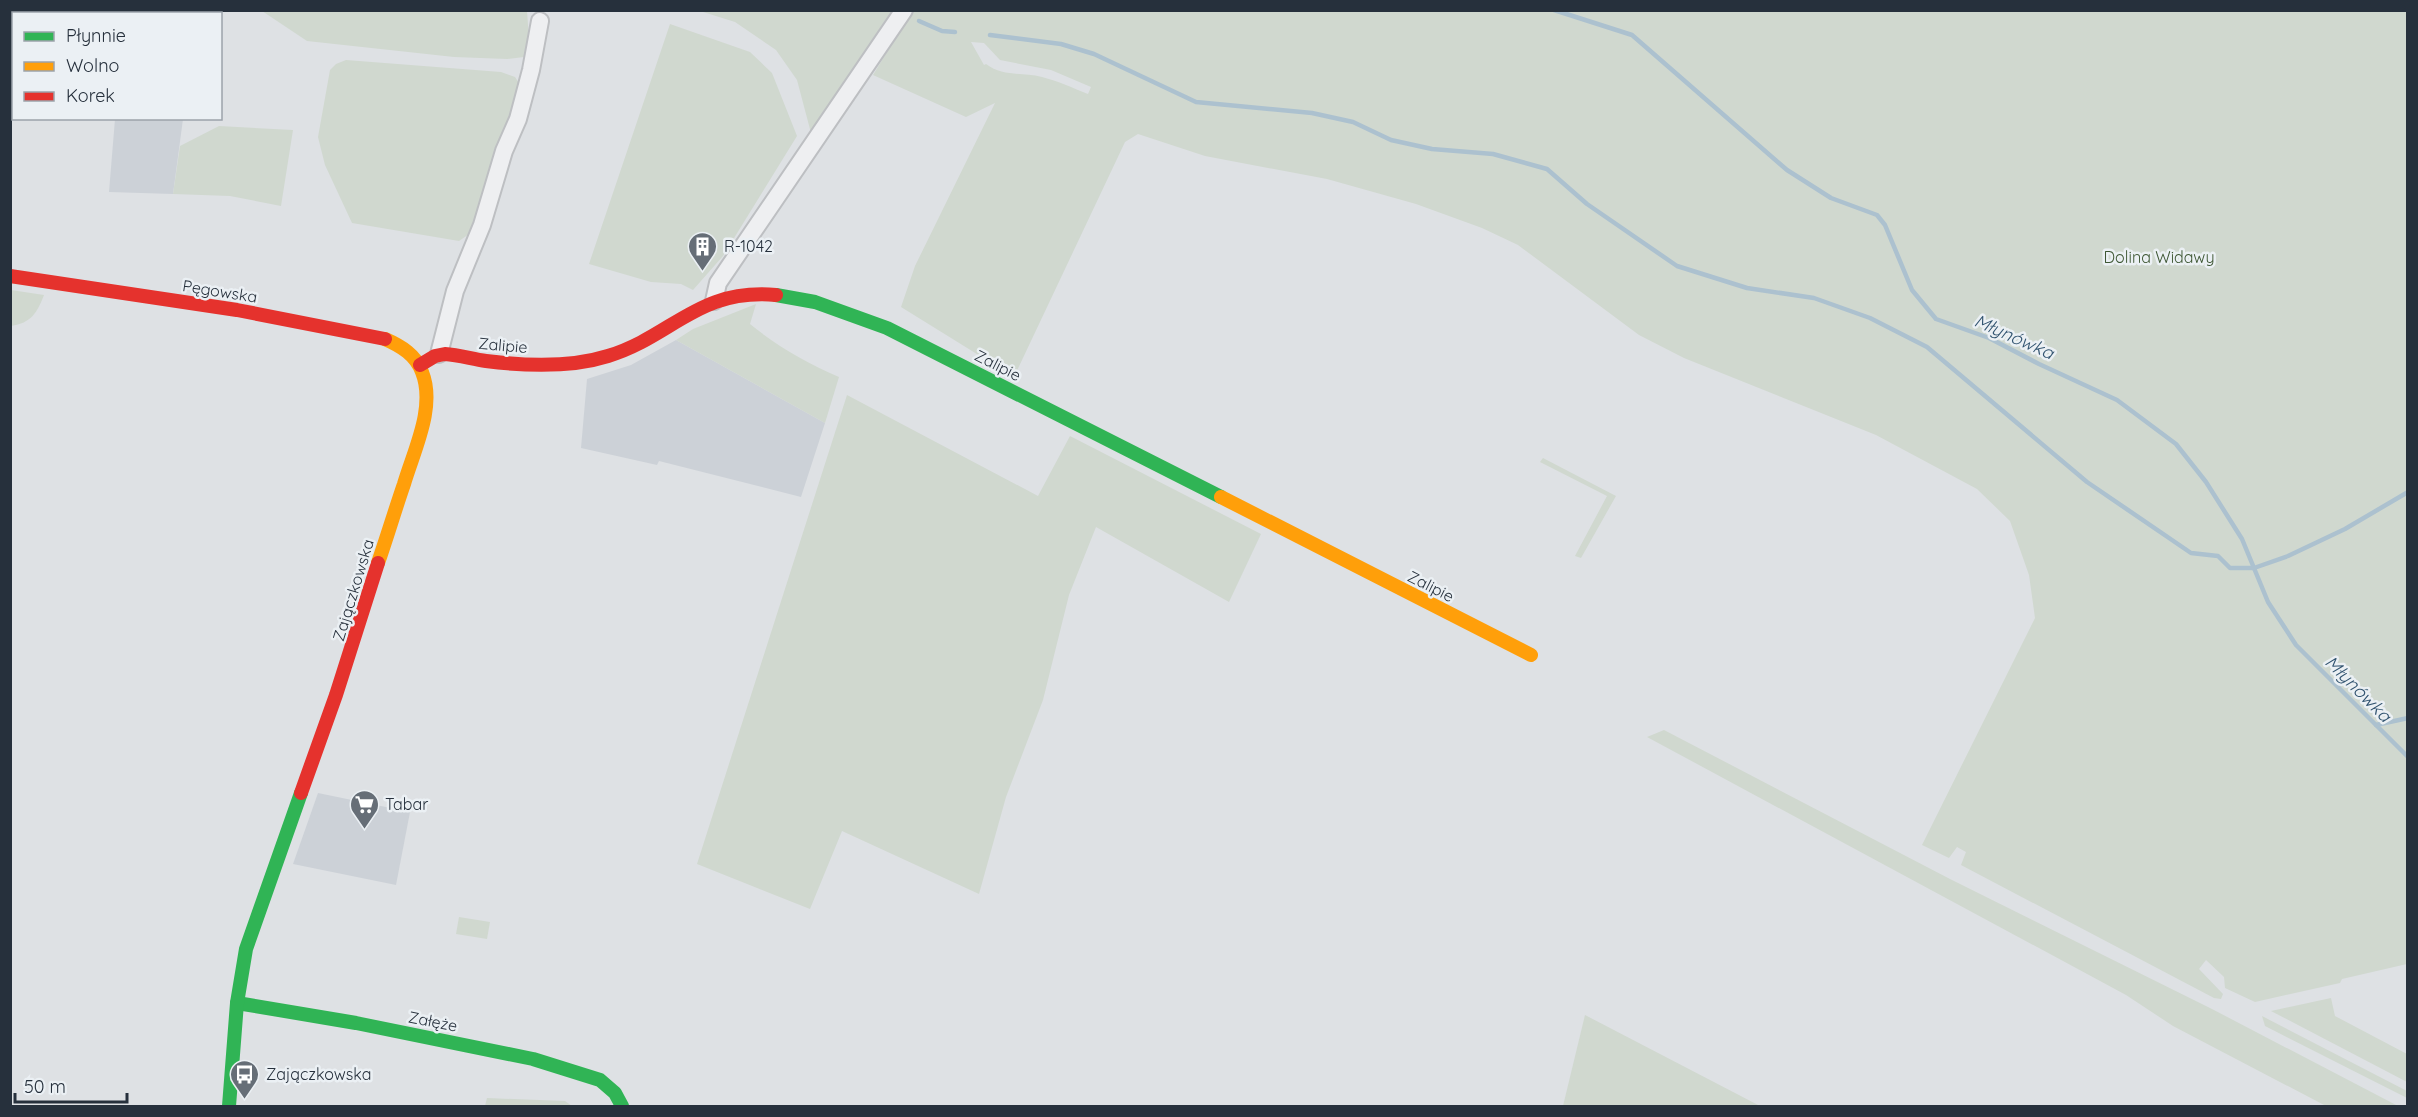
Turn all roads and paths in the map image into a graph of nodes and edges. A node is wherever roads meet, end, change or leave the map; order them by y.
1 (904, 10) edge
2 (540, 21) dead end
3 (10, 276) edge
4 (714, 301) junction
5 (439, 354) junction
6 (418, 362) junction
7 (1531, 655) dead end
8 (237, 1003) junction
9 (229, 1107) edge
10 (622, 1107) edge

1 - 4 street
2 - 5 street
3 - 6 street, Pęgowska
4 - 5 street, Zalipie
4 - 7 street, Zalipie
5 - 6 street
6 - 8 street, Zajączkowska
8 - 9 street, Zajączkowska
8 - 10 street, Załęże

